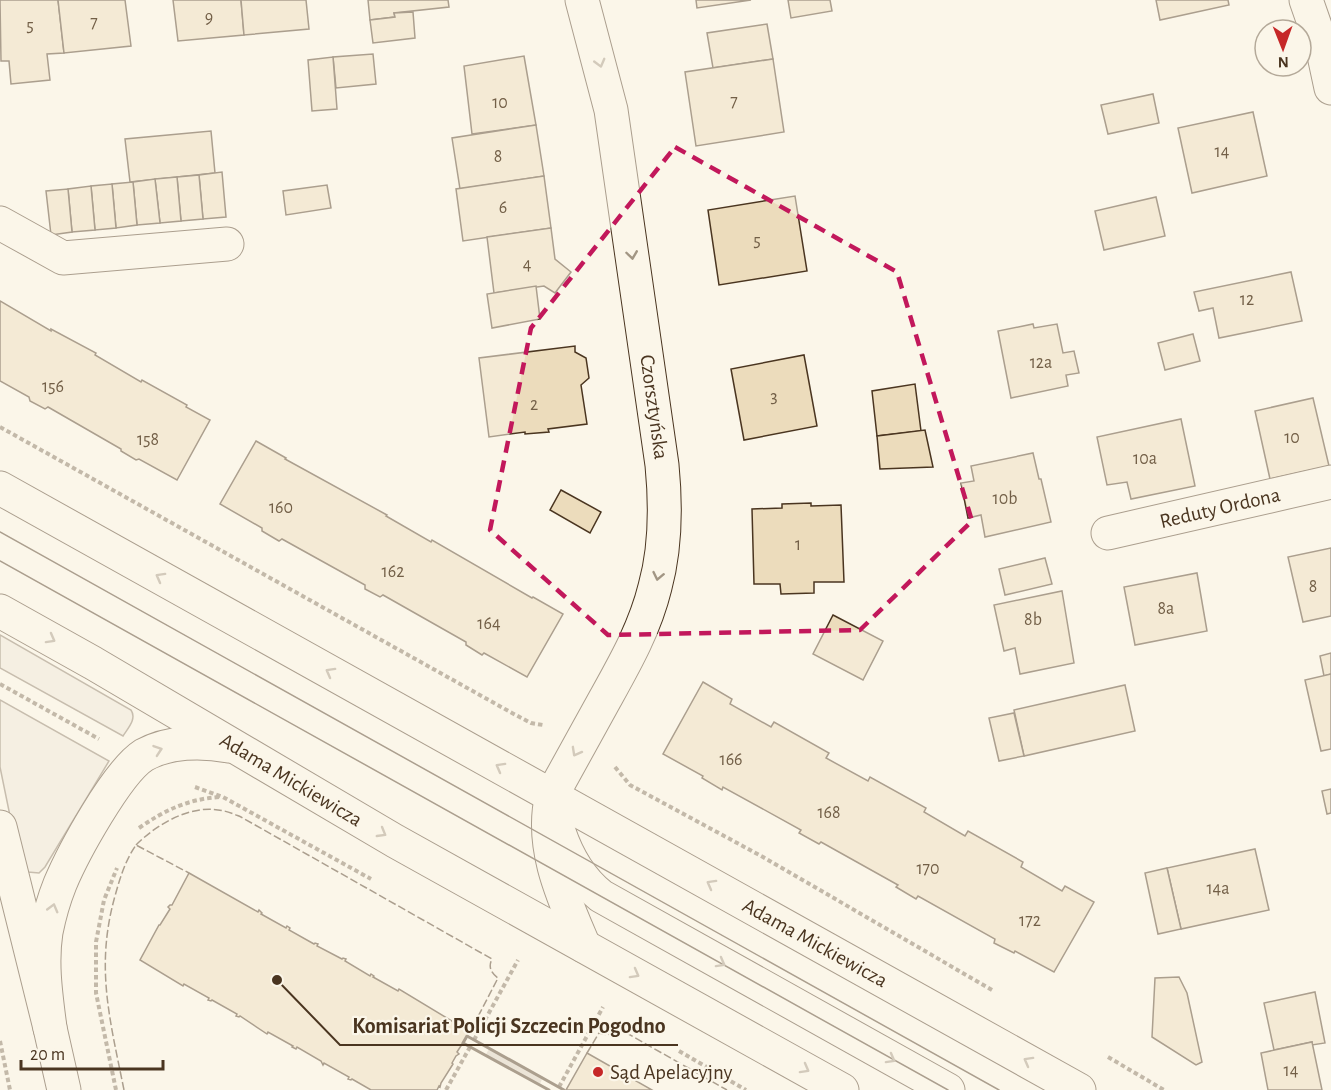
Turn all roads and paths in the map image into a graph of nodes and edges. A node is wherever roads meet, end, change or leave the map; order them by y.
1 (582, 0) edge
2 (1306, 0) edge
3 (1331, 88) edge
4 (0, 223) edge
5 (227, 244) dead end
6 (0, 427) edge
7 (1331, 482) edge
8 (0, 488) edge
9 (1108, 533) dead end
10 (0, 610) edge
11 (0, 684) edge
12 (550, 726) dead end
13 (106, 743) dead end
14 (243, 751) junction
15 (615, 767) dead end
16 (190, 785) dead end
17 (552, 795) junction
18 (223, 797) junction
19 (0, 827) edge
20 (134, 832) dead end
21 (119, 864) dead end
22 (376, 882) dead end
23 (481, 889) junction
24 (568, 908) junction
25 (670, 935) junction
26 (584, 946) junction
27 (518, 960) dead end
28 (1000, 994) dead end
29 (603, 1007) dead end
30 (50, 1028) junction
31 (474, 1040) dead end
32 (0, 1041) edge
33 (470, 1047) dead end
34 (1102, 1054) dead end
35 (559, 1087) dead end
36 (10, 1090) edge
37 (64, 1090) edge
38 (116, 1090) edge
39 (446, 1090) edge
40 (842, 1090) edge
41 (948, 1090) edge
42 (1079, 1090) edge
43 (1164, 1090) edge

1 -> 17 street, Czorsztyńska
2 - 3 street
4 - 5 street
6 - 12 path
7 - 9 street, Reduty Ordona
17 -> 8 street, Adama Mickiewicza
10 -> 14 street, Adama Mickiewicza
11 - 13 path
14 -> 23 street, Adama Mickiewicza
30 -> 14 street
15 - 28 path
16 - 18 path
17 - 24 street
17 - 25 street
42 -> 17 street, Adama Mickiewicza
18 - 20 path
18 - 22 path
19 - 30 street
21 - 38 path
23 - 24 street
23 - 26 street, Adama Mickiewicza
24 - 25 street
24 - 26 street
25 -> 41 street
26 -> 40 street, Adama Mickiewicza
27 - 31 path
29 - 35 path
30 - 37 street
32 - 36 path
33 - 39 path
34 - 43 path

